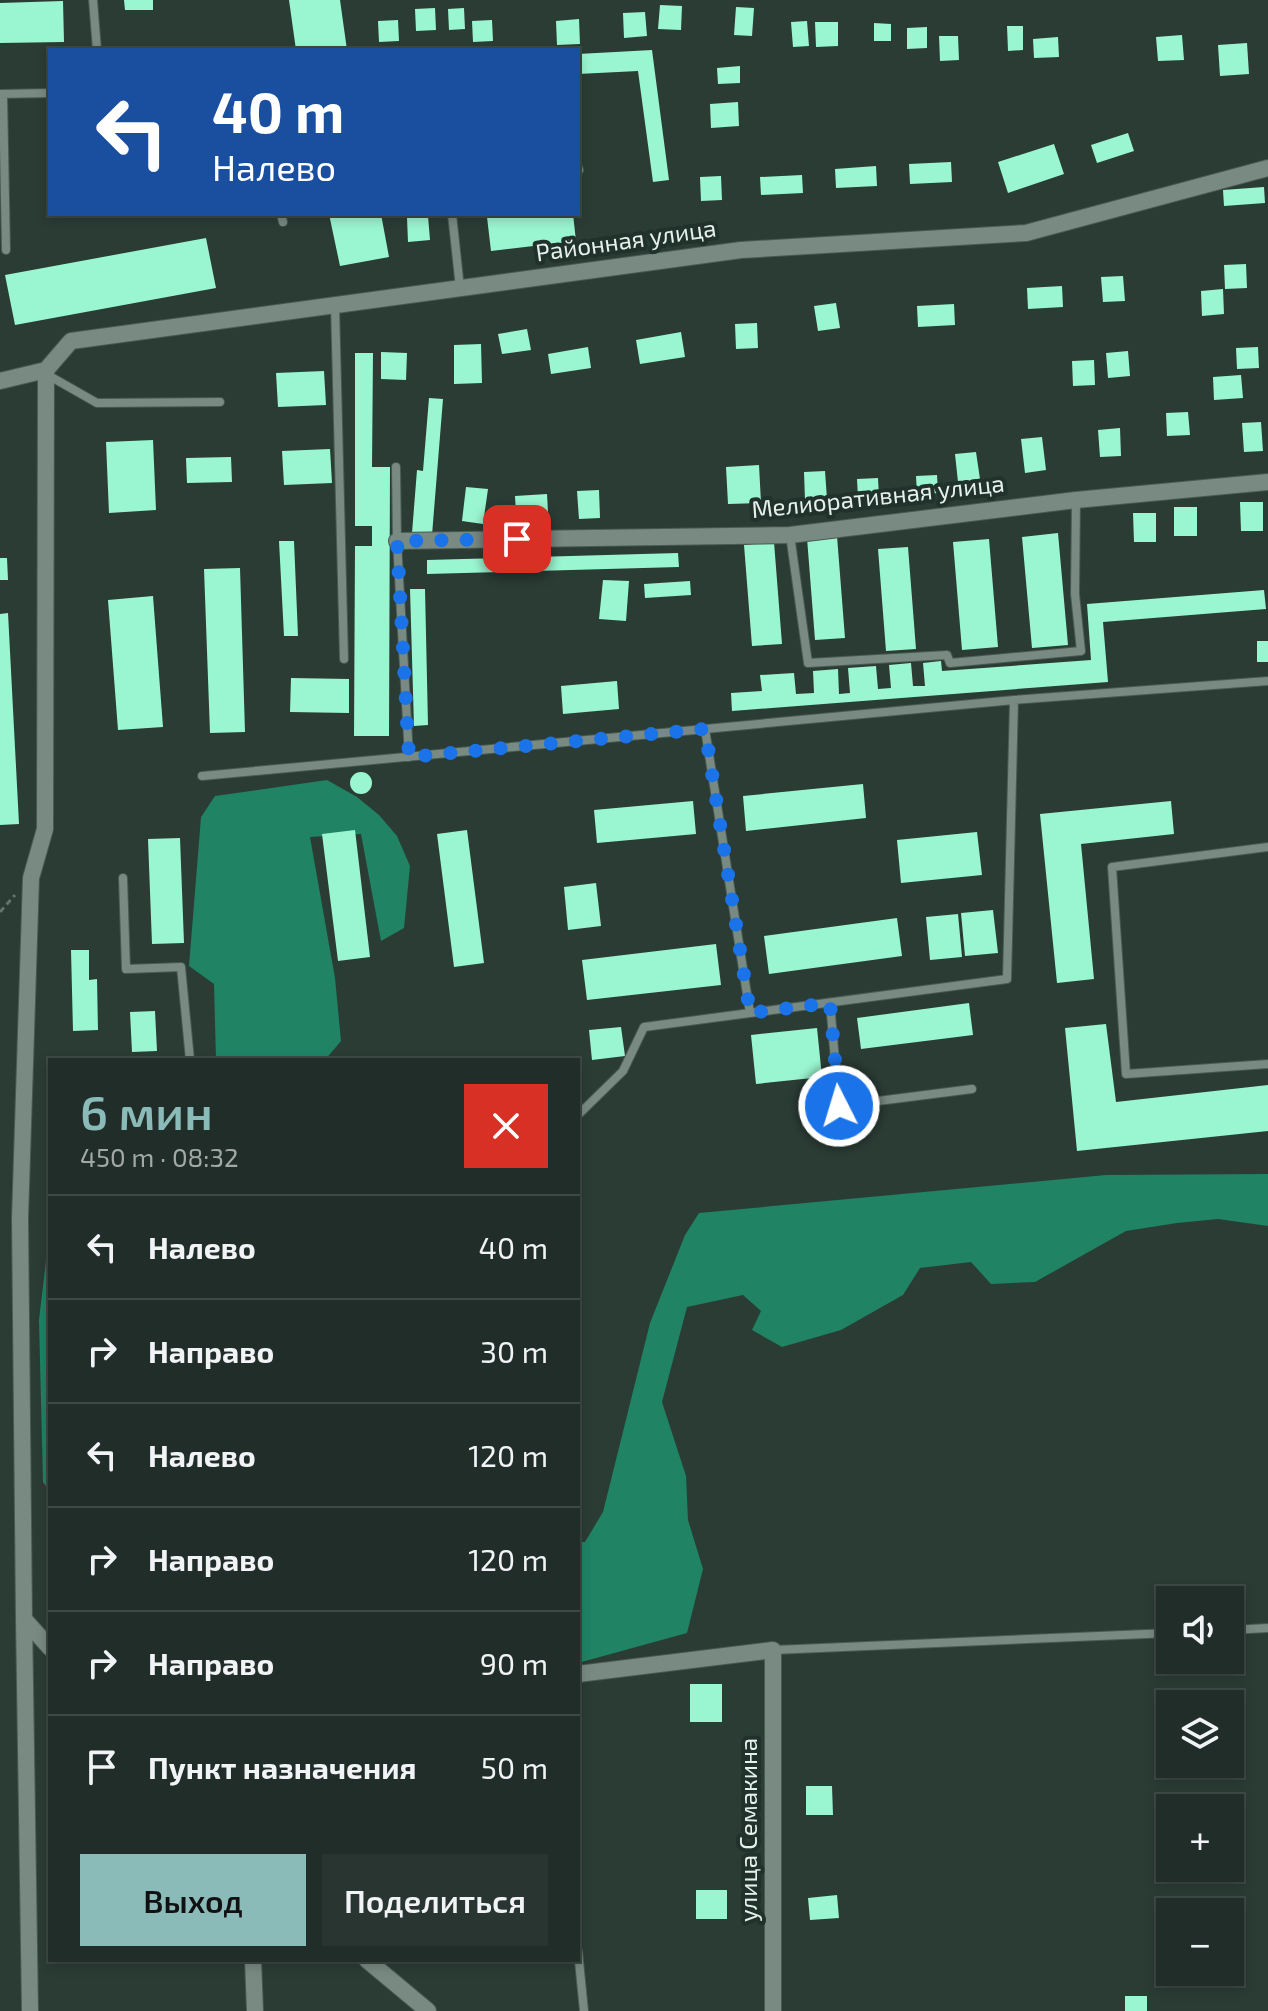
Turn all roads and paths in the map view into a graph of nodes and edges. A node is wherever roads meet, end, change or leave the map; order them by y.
1 (93, 0) edge
2 (97, 48) edge
3 (48, 93) edge
4 (2, 94) edge
5 (1268, 168) edge
6 (452, 216) edge
7 (6, 250) dead end
8 (460, 288) junction
9 (335, 304) junction
10 (46, 372) junction
11 (0, 381) edge
12 (220, 402) dead end
13 (396, 467) dead end
14 (1268, 482) edge
15 (1076, 500) junction
16 (790, 535) junction
17 (397, 541) junction
18 (344, 659) dead end
19 (1268, 681) edge
20 (1014, 700) junction
21 (705, 729) junction
22 (409, 757) junction
23 (202, 776) dead end
24 (1268, 847) edge
25 (123, 878) dead end
26 (830, 1003) junction
27 (750, 1013) junction
28 (190, 1058) edge
29 (1268, 1064) edge
30 (972, 1089) dead end
31 (580, 1113) edge
32 (24, 1619) junction
33 (1268, 1628) edge
34 (1244, 1629) edge
35 (1156, 1634) edge
36 (48, 1646) edge
37 (773, 1650) junction
38 (580, 1674) edge
39 (253, 1962) edge
40 (369, 1962) edge
41 (579, 1962) edge
42 (30, 2011) edge
43 (255, 2011) edge
44 (428, 2011) edge
45 (584, 2011) edge
46 (773, 2011) edge

1 - 2 lane
3 - 4 lane
4 - 7 lane
5 - 8 street, Районная улица
6 - 8 lane
8 - 9 street, Районная улица
9 - 10 street, Районная улица
9 - 18 lane
10 - 11 street
10 - 12 lane
10 - 32 street
13 - 17 lane
14 - 15 street, Мелиоративная улица
15 - 16 street, Мелиоративная улица
15 - 16 lane
16 - 17 street, Мелиоративная улица
17 - 22 lane
19 - 20 lane
20 - 21 lane
20 - 26 lane
21 - 22 lane
21 - 27 lane
22 - 23 lane
24 - 29 lane
25 - 28 lane
26 - 27 lane
26 - 30 lane
27 - 31 lane
32 - 36 street
32 - 42 street
33 - 34 lane
35 - 37 lane
37 - 38 street
37 - 46 street, улица Семакина
39 - 43 street
40 - 44 street
41 - 45 lane

